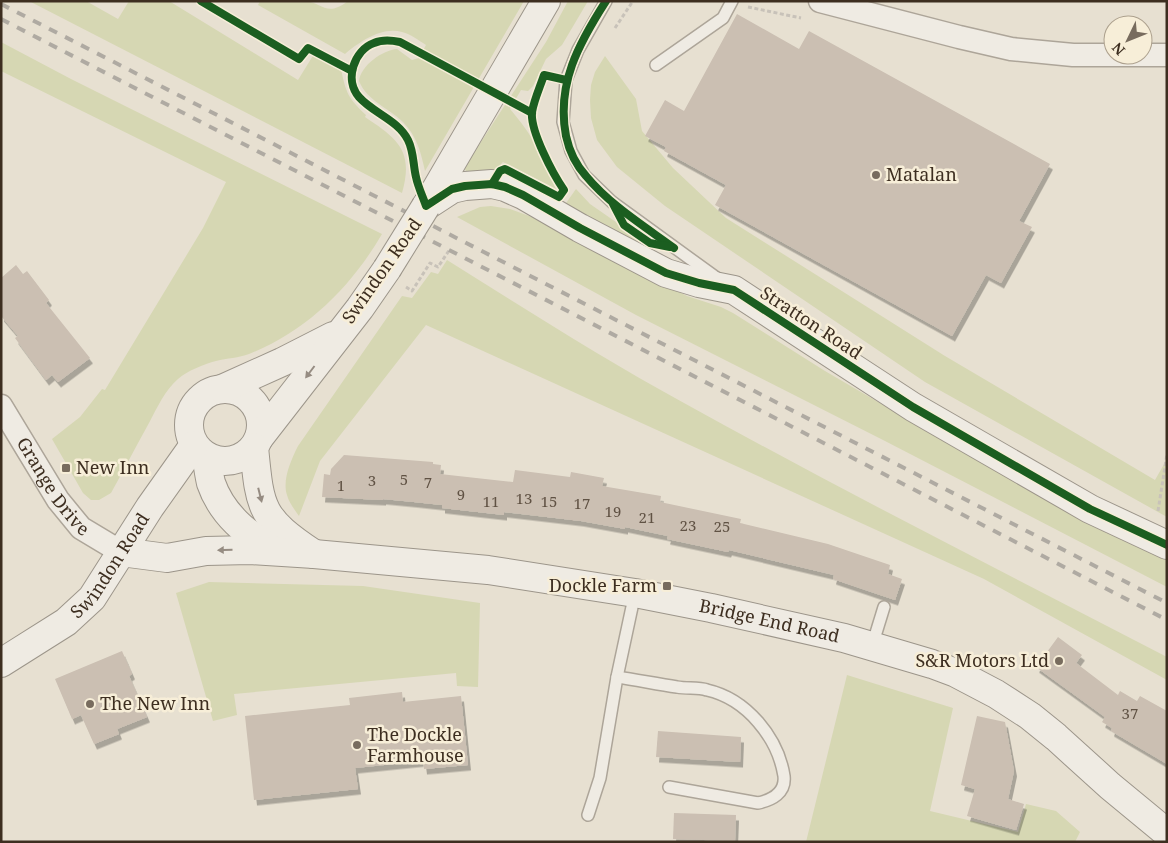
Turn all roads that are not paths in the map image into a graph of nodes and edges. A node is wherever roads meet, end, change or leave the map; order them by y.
1 (546, 1) edge
2 (606, 1) edge
3 (732, 1) edge
4 (820, 1) edge
5 (1167, 55) edge
6 (656, 65) dead end
7 (426, 206) junction
8 (734, 290) junction
9 (339, 333) junction
10 (222, 389) junction
11 (1, 406) edge
12 (256, 442) junction
13 (200, 451) junction
14 (1167, 546) edge
15 (121, 552) junction
16 (274, 552) junction
17 (314, 554) junction
18 (635, 593) junction
19 (884, 607) dead end
20 (872, 646) junction
21 (1, 663) edge
22 (617, 676) junction
23 (669, 788) dead end
24 (588, 815) dead end
25 (1167, 833) edge

1 - 7 main road, Swindon Road
2 - 8 lane, Stratton Road
3 - 6 lane
4 - 5 street
7 - 8 main road, Stratton Road
7 - 9 main road, Swindon Road, bridge
8 - 14 main road, Stratton Road
9 - 10 main road, Swindon Road
9 -> 12 main road, Swindon Road
10 - 12 main road
10 - 13 main road
11 - 15 street, Grange Drive
12 - 13 main road
12 -> 17 main road
13 - 15 main road, Swindon Road
13 - 16 main road
16 -> 15 main road, Bridge End Road
15 - 21 main road, Swindon Road
16 - 17 main road, Bridge End Road
17 - 18 main road, Bridge End Road
18 - 20 main road, Bridge End Road
18 - 22 lane
19 - 20 lane
20 - 25 main road, Bridge End Road
22 - 23 lane
22 - 24 lane

